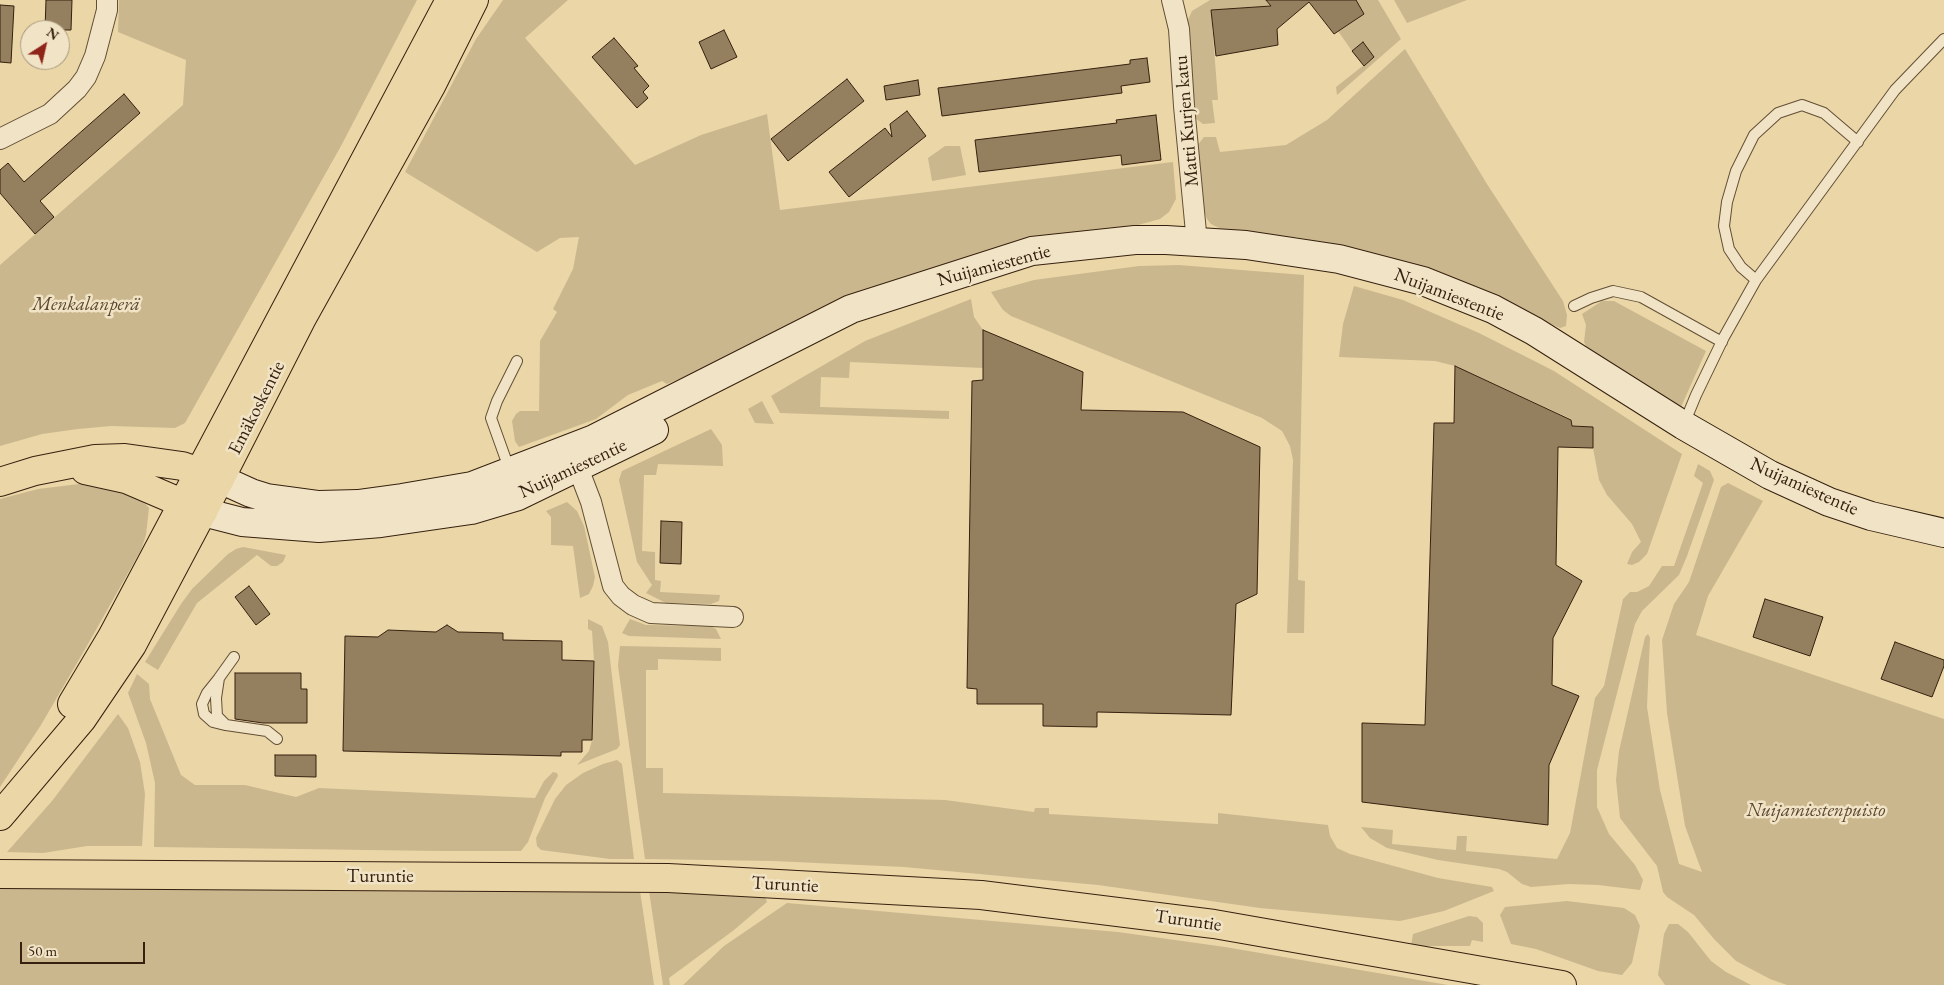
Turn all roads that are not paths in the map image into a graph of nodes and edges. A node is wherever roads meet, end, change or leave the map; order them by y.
1 (107, 0) edge
2 (450, 0) edge
3 (474, 0) edge
4 (1172, 0) edge
5 (1944, 39) edge
6 (0, 139) edge
7 (1858, 142) junction
8 (1197, 243) junction
9 (1756, 280) junction
10 (1574, 306) dead end
11 (1722, 342) junction
12 (516, 360) dead end
13 (1683, 425) junction
14 (574, 458) junction
15 (64, 466) junction
16 (210, 475) junction
17 (0, 482) edge
18 (514, 484) junction
19 (193, 508) junction
20 (1944, 533) edge
21 (733, 617) dead end
22 (234, 657) dead end
23 (277, 739) dead end
24 (7, 808) edge
25 (0, 874) edge
26 (1562, 985) edge

1 - 6 street
2 - 16 main road, Emäkoskentie
3 - 16 main road, Emäkoskentie
4 - 8 street, Matti Kurjen katu
5 - 7 lane
7 - 9 lane
7 - 9 lane
8 - 13 main road, Nuijamiestentie
8 - 14 main road, Nuijamiestentie
9 - 11 lane
10 - 11 lane
11 - 13 lane
12 - 18 lane
13 - 20 main road, Nuijamiestentie
14 - 18 main road, Nuijamiestentie
14 - 21 street
15 - 16 main road
15 - 17 main road
15 - 19 main road
16 - 18 main road, Nuijamiestentie
16 - 19 main road, Emäkoskentie
18 - 19 main road, Nuijamiestentie
19 - 24 main road, Emäkoskentie
22 - 23 lane
25 - 26 main road, Turuntie

